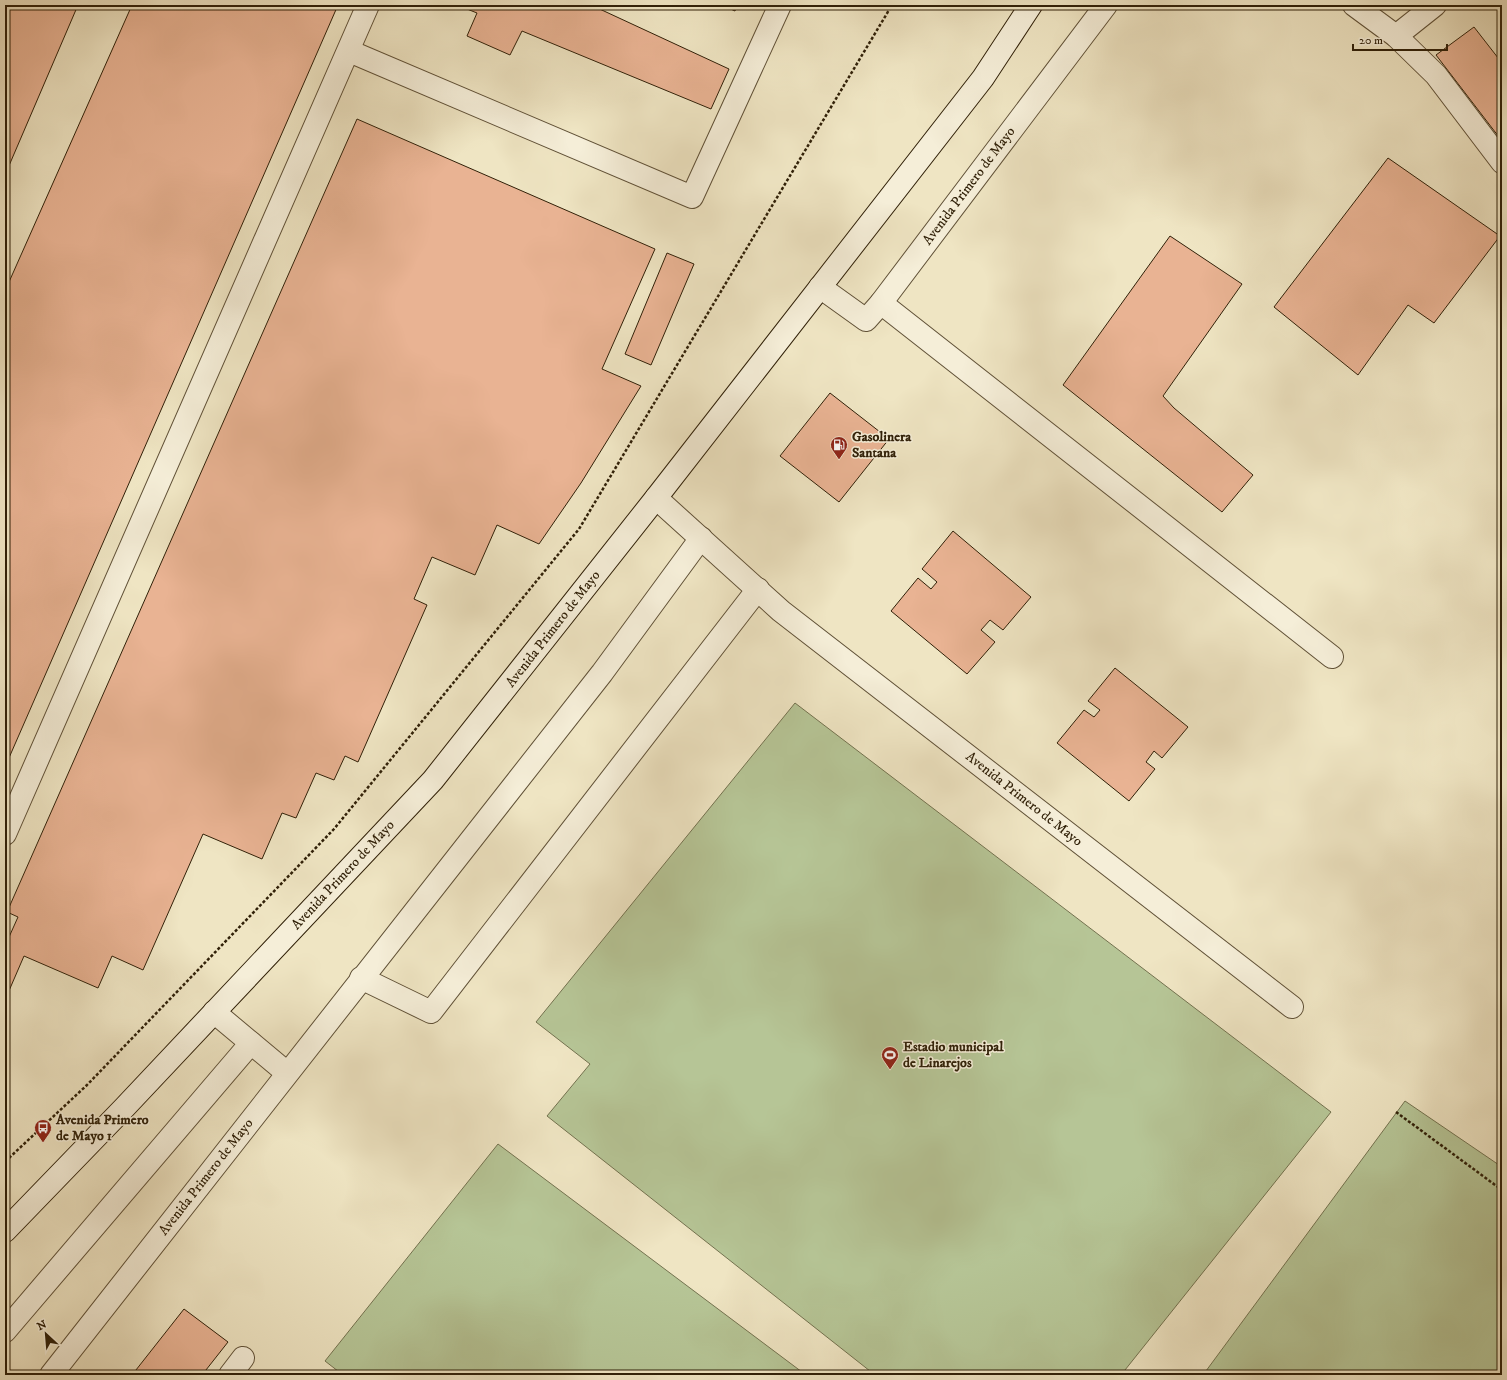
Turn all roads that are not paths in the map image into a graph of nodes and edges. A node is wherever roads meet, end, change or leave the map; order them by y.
1 (368, 5) edge
2 (780, 5) edge
3 (1031, 5) edge
4 (1106, 5) edge
5 (1354, 5) edge
6 (1435, 5) edge
7 (1396, 36) junction
8 (349, 51) junction
9 (1502, 162) edge
10 (820, 287) junction
11 (881, 303) junction
12 (656, 498) junction
13 (701, 538) junction
14 (758, 589) junction
15 (1332, 657) dead end
16 (5, 834) edge
17 (361, 978) junction
18 (1292, 1007) dead end
19 (214, 1012) junction
20 (251, 1043) junction
21 (287, 1073) junction
22 (5, 1231) edge
23 (5, 1331) edge
24 (51, 1375) edge

1 - 8 street
2 - 8 street
3 - 10 street, Avenida Primero de Mayo
4 - 11 street, Avenida Primero de Mayo
5 - 7 street
6 - 7 street
7 - 9 street
8 - 16 street
10 - 11 street, Avenida Primero de Mayo
10 - 12 street, Avenida Primero de Mayo
11 - 15 street
12 - 13 street, Avenida Primero de Mayo
12 - 19 street, Avenida Primero de Mayo
13 - 14 street, Avenida Primero de Mayo
13 - 17 street, Avenida Primero de Mayo
14 - 17 street
14 - 18 street, Avenida Primero de Mayo
17 - 21 street, Avenida Primero de Mayo
19 - 20 street
19 - 22 street, Avenida Primero de Mayo
20 - 21 street
20 - 23 street
21 - 24 street, Avenida Primero de Mayo

